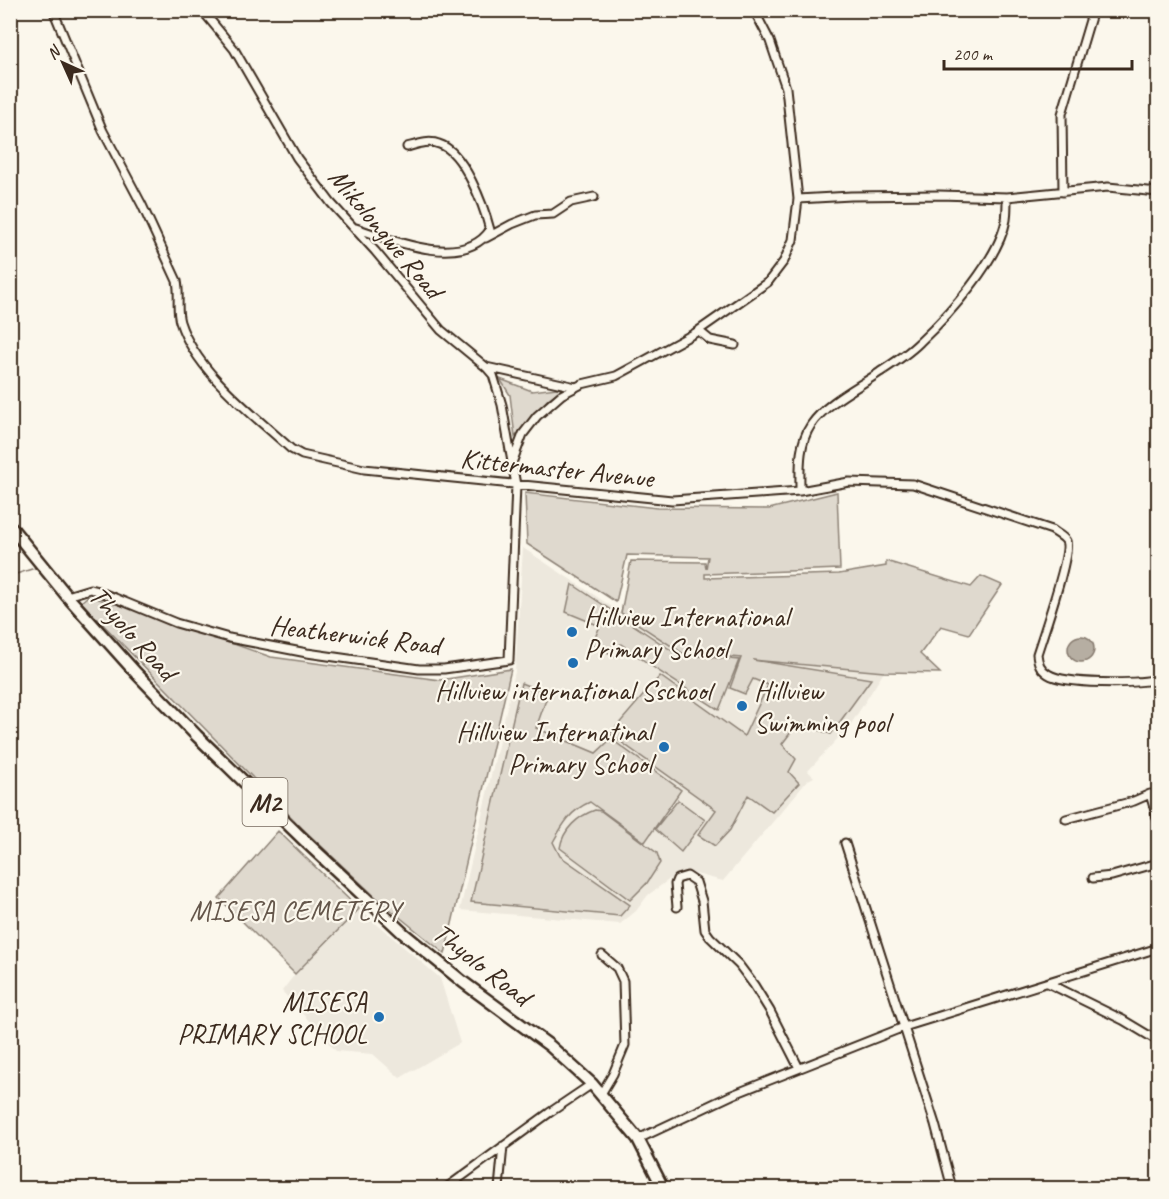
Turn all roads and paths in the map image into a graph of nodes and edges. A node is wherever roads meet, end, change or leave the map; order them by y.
1 (53, 10) edge
2 (202, 10) edge
3 (754, 10) edge
4 (1094, 10) edge
5 (407, 147) dead end
6 (1063, 192) junction
7 (1158, 192) edge
8 (594, 196) dead end
9 (1007, 197) junction
10 (798, 199) junction
11 (352, 226) junction
12 (483, 239) junction
13 (699, 331) junction
14 (735, 345) dead end
15 (486, 367) junction
16 (576, 387) junction
17 (511, 465) junction
18 (516, 485) junction
19 (800, 491) junction
20 (10, 526) edge
21 (67, 596) junction
22 (1158, 679) edge
23 (1066, 819) dead end
24 (1158, 821) edge
25 (845, 843) dead end
26 (1158, 863) edge
27 (1093, 878) dead end
28 (677, 907) dead end
29 (1158, 948) edge
30 (602, 955) dead end
31 (1048, 983) junction
32 (904, 1027) junction
33 (1158, 1041) edge
34 (799, 1068) junction
35 (592, 1084) junction
36 (601, 1094) junction
37 (638, 1138) junction
38 (503, 1146) junction
39 (446, 1188) edge
40 (499, 1188) edge
41 (663, 1188) edge
42 (952, 1188) edge

1 - 18 street, Kittermaster Avenue
2 - 11 street, Mikolongwe Road
3 - 10 street
4 - 6 street
5 - 12 street
6 - 7 street
6 - 9 street
8 - 12 street
9 - 10 street
9 - 19 street
10 - 13 street
11 - 12 street
11 - 15 street, Mikolongwe Road
13 - 14 street
13 - 16 street
15 - 16 street
15 - 17 street, Mikolongwe Road
16 - 17 street
17 - 18 street, Mikolongwe Road
18 - 19 street, Kittermaster Avenue
18 - 21 street, Heatherwick Road
19 - 22 street, Kittermaster Avenue
20 - 21 highway, Thyolo Road / M2
21 - 35 highway, Thyolo Road / M2
23 - 24 street
25 - 32 street
26 - 27 street
28 - 34 street
29 - 31 street
30 - 36 street
31 - 32 street
31 - 33 street
32 - 34 street
32 - 42 street
34 - 37 street
35 - 36 highway, Thyolo Road / M2
35 - 38 street
36 - 37 highway, Thyolo Road / M2
37 - 41 highway, Thyolo Road / M2
38 - 39 street
38 - 40 street

